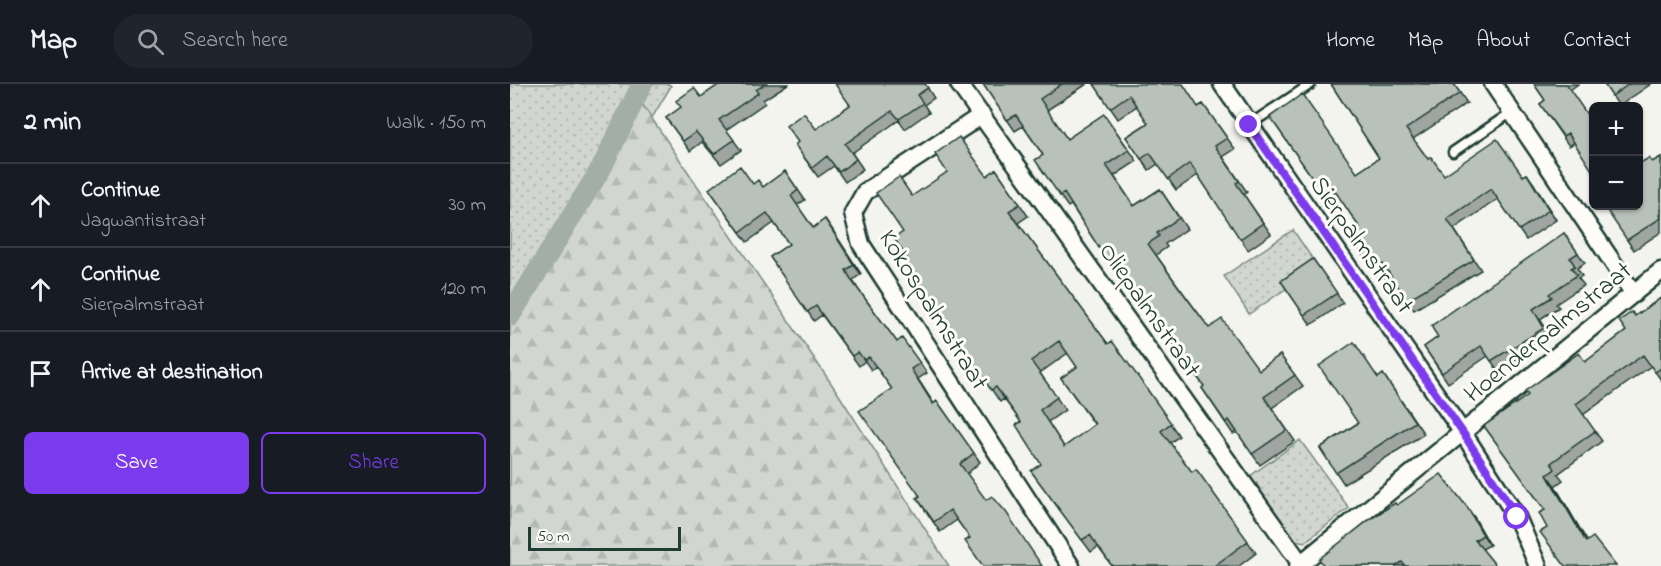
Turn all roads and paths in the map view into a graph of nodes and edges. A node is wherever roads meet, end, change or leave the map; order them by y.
1 (959, 84) edge
2 (1222, 84) edge
3 (1311, 84) edge
4 (1493, 84) edge
5 (1512, 111) junction
6 (982, 115) junction
7 (1249, 125) junction
8 (1454, 152) dead end
9 (1661, 271) edge
10 (1634, 294) junction
11 (1463, 433) junction
12 (1299, 565) edge
13 (1071, 566) edge
14 (1538, 566) edge

1 - 6 street, Oliepalmstraat
2 - 7 street, Sierpalmstraat
3 - 7 lane
4 - 5 street
5 - 8 lane
5 - 10 street
6 - 12 street, Oliepalmstraat
6 - 13 street, Kokospalmstraat
7 - 11 street, Sierpalmstraat
9 - 10 street, Hoenderpalmstraat
10 - 11 street, Hoenderpalmstraat
11 - 12 street, Hoenderpalmstraat
11 - 14 street, Sierpalmstraat

